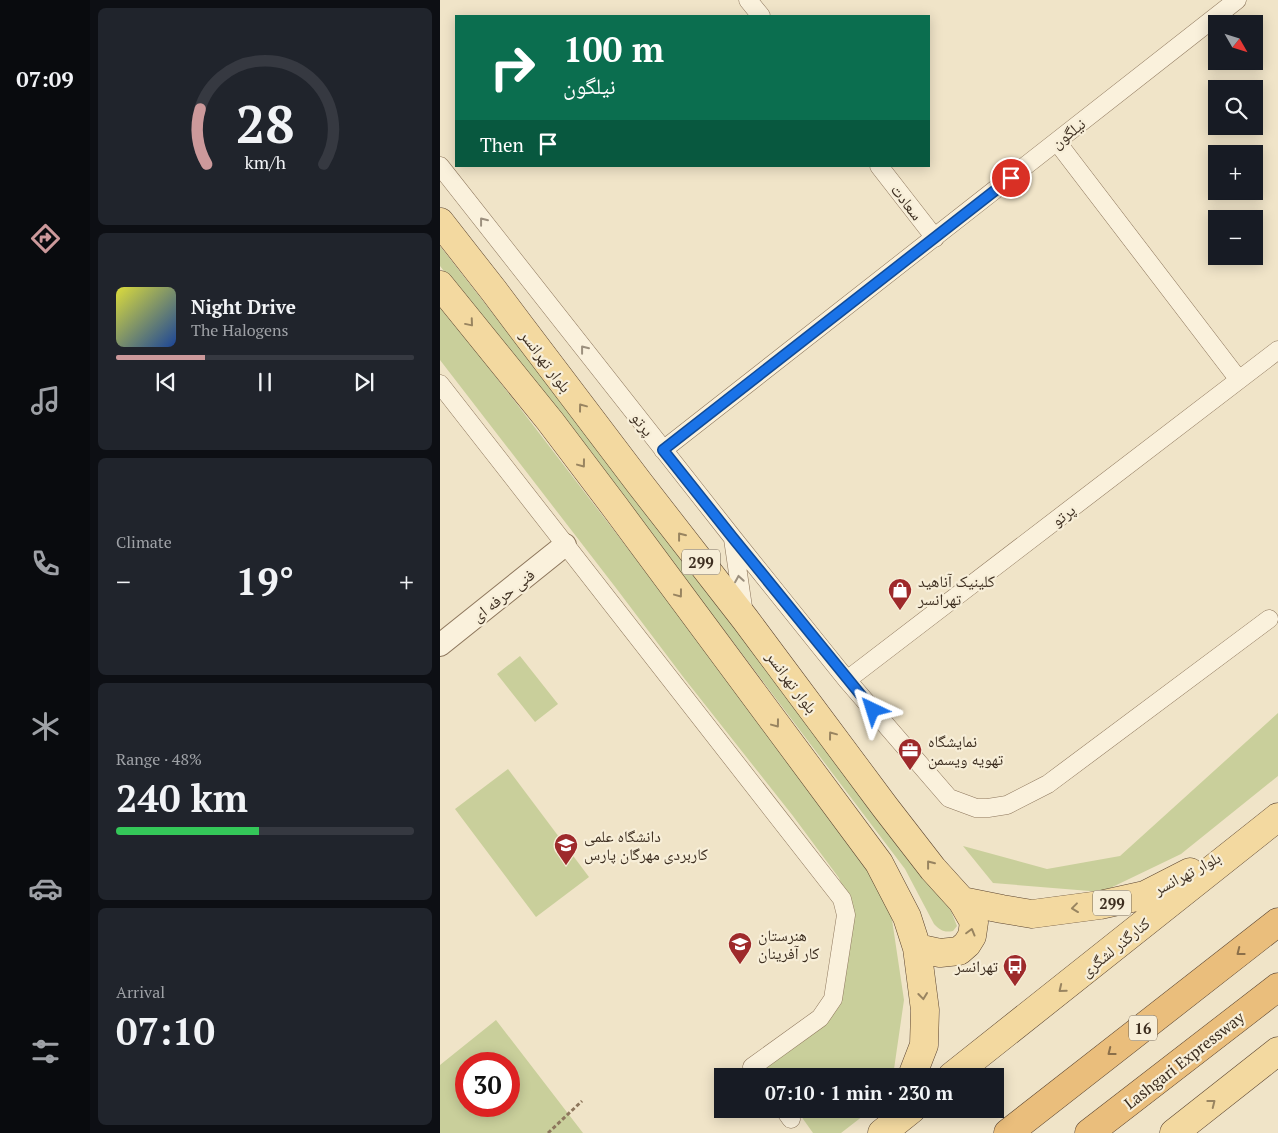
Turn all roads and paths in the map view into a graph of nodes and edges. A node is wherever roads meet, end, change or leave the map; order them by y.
1 (748, 0) edge
2 (1237, 0) edge
3 (760, 15) edge
4 (1057, 142) junction
5 (440, 166) edge
6 (880, 167) edge
7 (440, 222) edge
8 (935, 238) junction
9 (440, 284) edge
10 (1278, 350) edge
11 (1240, 380) junction
12 (440, 384) edge
13 (663, 450) junction
14 (733, 538) junction
15 (565, 546) junction
16 (745, 619) junction
17 (1269, 619) dead end
18 (440, 645) edge
19 (848, 680) junction
20 (1278, 817) edge
21 (1249, 840) junction
22 (962, 900) junction
23 (1278, 922) edge
24 (917, 948) junction
25 (1278, 987) edge
26 (1278, 1051) edge
27 (753, 1068) edge
28 (915, 1068) edge
29 (962, 1068) edge
30 (582, 1101) dead end
31 (548, 1133) edge
32 (1008, 1133) edge
33 (1089, 1133) edge
34 (1174, 1133) edge

1 - 3 street
2 - 4 street, نیلگون
4 - 8 street, نیلگون
4 - 11 street
13 -> 5 street, پرتو
6 - 8 street, سعادت
16 -> 7 main road, بلوار تهرانسر / 299
8 - 13 street, نیلگون
9 -> 24 main road, بلوار تهرانسر / 299
10 - 11 street, پرتو
11 - 19 street, پرتو
12 - 15 street
13 - 14 street, پرتو
16 -> 14 street
14 - 19 street, پرتو
15 - 18 street, فنی حرفه ای
15 - 27 street
22 -> 16 main road, بلوار تهرانسر / 299
17 - 19 street, پرتو
20 - 21 main road, کنارگذر لشگری
21 -> 22 main road, بلوار تهرانسر / 299
21 -> 29 main road, کنارگذر لشگری
24 -> 22 main road
23 -> 32 highway, 16
24 -> 28 main road, بلوار تهرانسر / 299
25 - 33 highway, Lashgari Expressway
34 -> 26 main road
30 - 31 path

